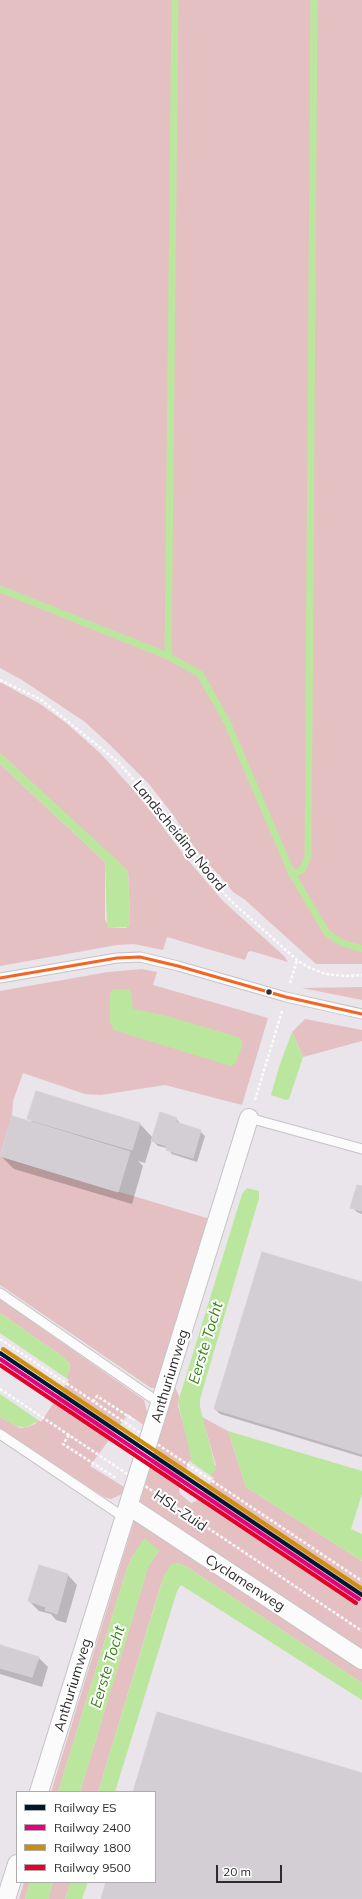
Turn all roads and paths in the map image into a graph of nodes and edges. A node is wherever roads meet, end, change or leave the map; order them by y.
1 (0, 680) edge
2 (297, 960) junction
3 (362, 975) edge
4 (0, 978) edge
5 (286, 997) junction
6 (362, 1014) edge
7 (249, 1118) junction
8 (362, 1149) edge
9 (0, 1293) edge
10 (0, 1339) edge
11 (0, 1388) edge
12 (93, 1402) junction
13 (161, 1404) junction
14 (132, 1419) dead end
15 (0, 1434) edge
16 (69, 1435) junction
17 (97, 1466) dead end
18 (127, 1512) junction
19 (362, 1581) edge
20 (362, 1631) edge
21 (362, 1660) edge
22 (39, 1791) edge
23 (16, 1867) edge
24 (6, 1899) edge

1 - 2 path, Landscheiding Noord
2 - 3 path, Landscheiding Noord
2 - 5 path
4 - 5 lane
5 - 6 lane
5 - 7 path
7 - 8 lane
7 - 13 street, Anthuriumweg
9 - 13 lane
10 - 12 path, bridge
11 - 16 path, HSL-Zuid, bridge
12 - 14 path
12 - 19 path, bridge
13 - 18 street, Anthuriumweg
15 - 18 lane, Cyclamenweg
16 - 17 path
16 - 20 path, HSL-Zuid, bridge
18 - 21 street, Cyclamenweg
18 - 22 street, Anthuriumweg
23 - 24 street

